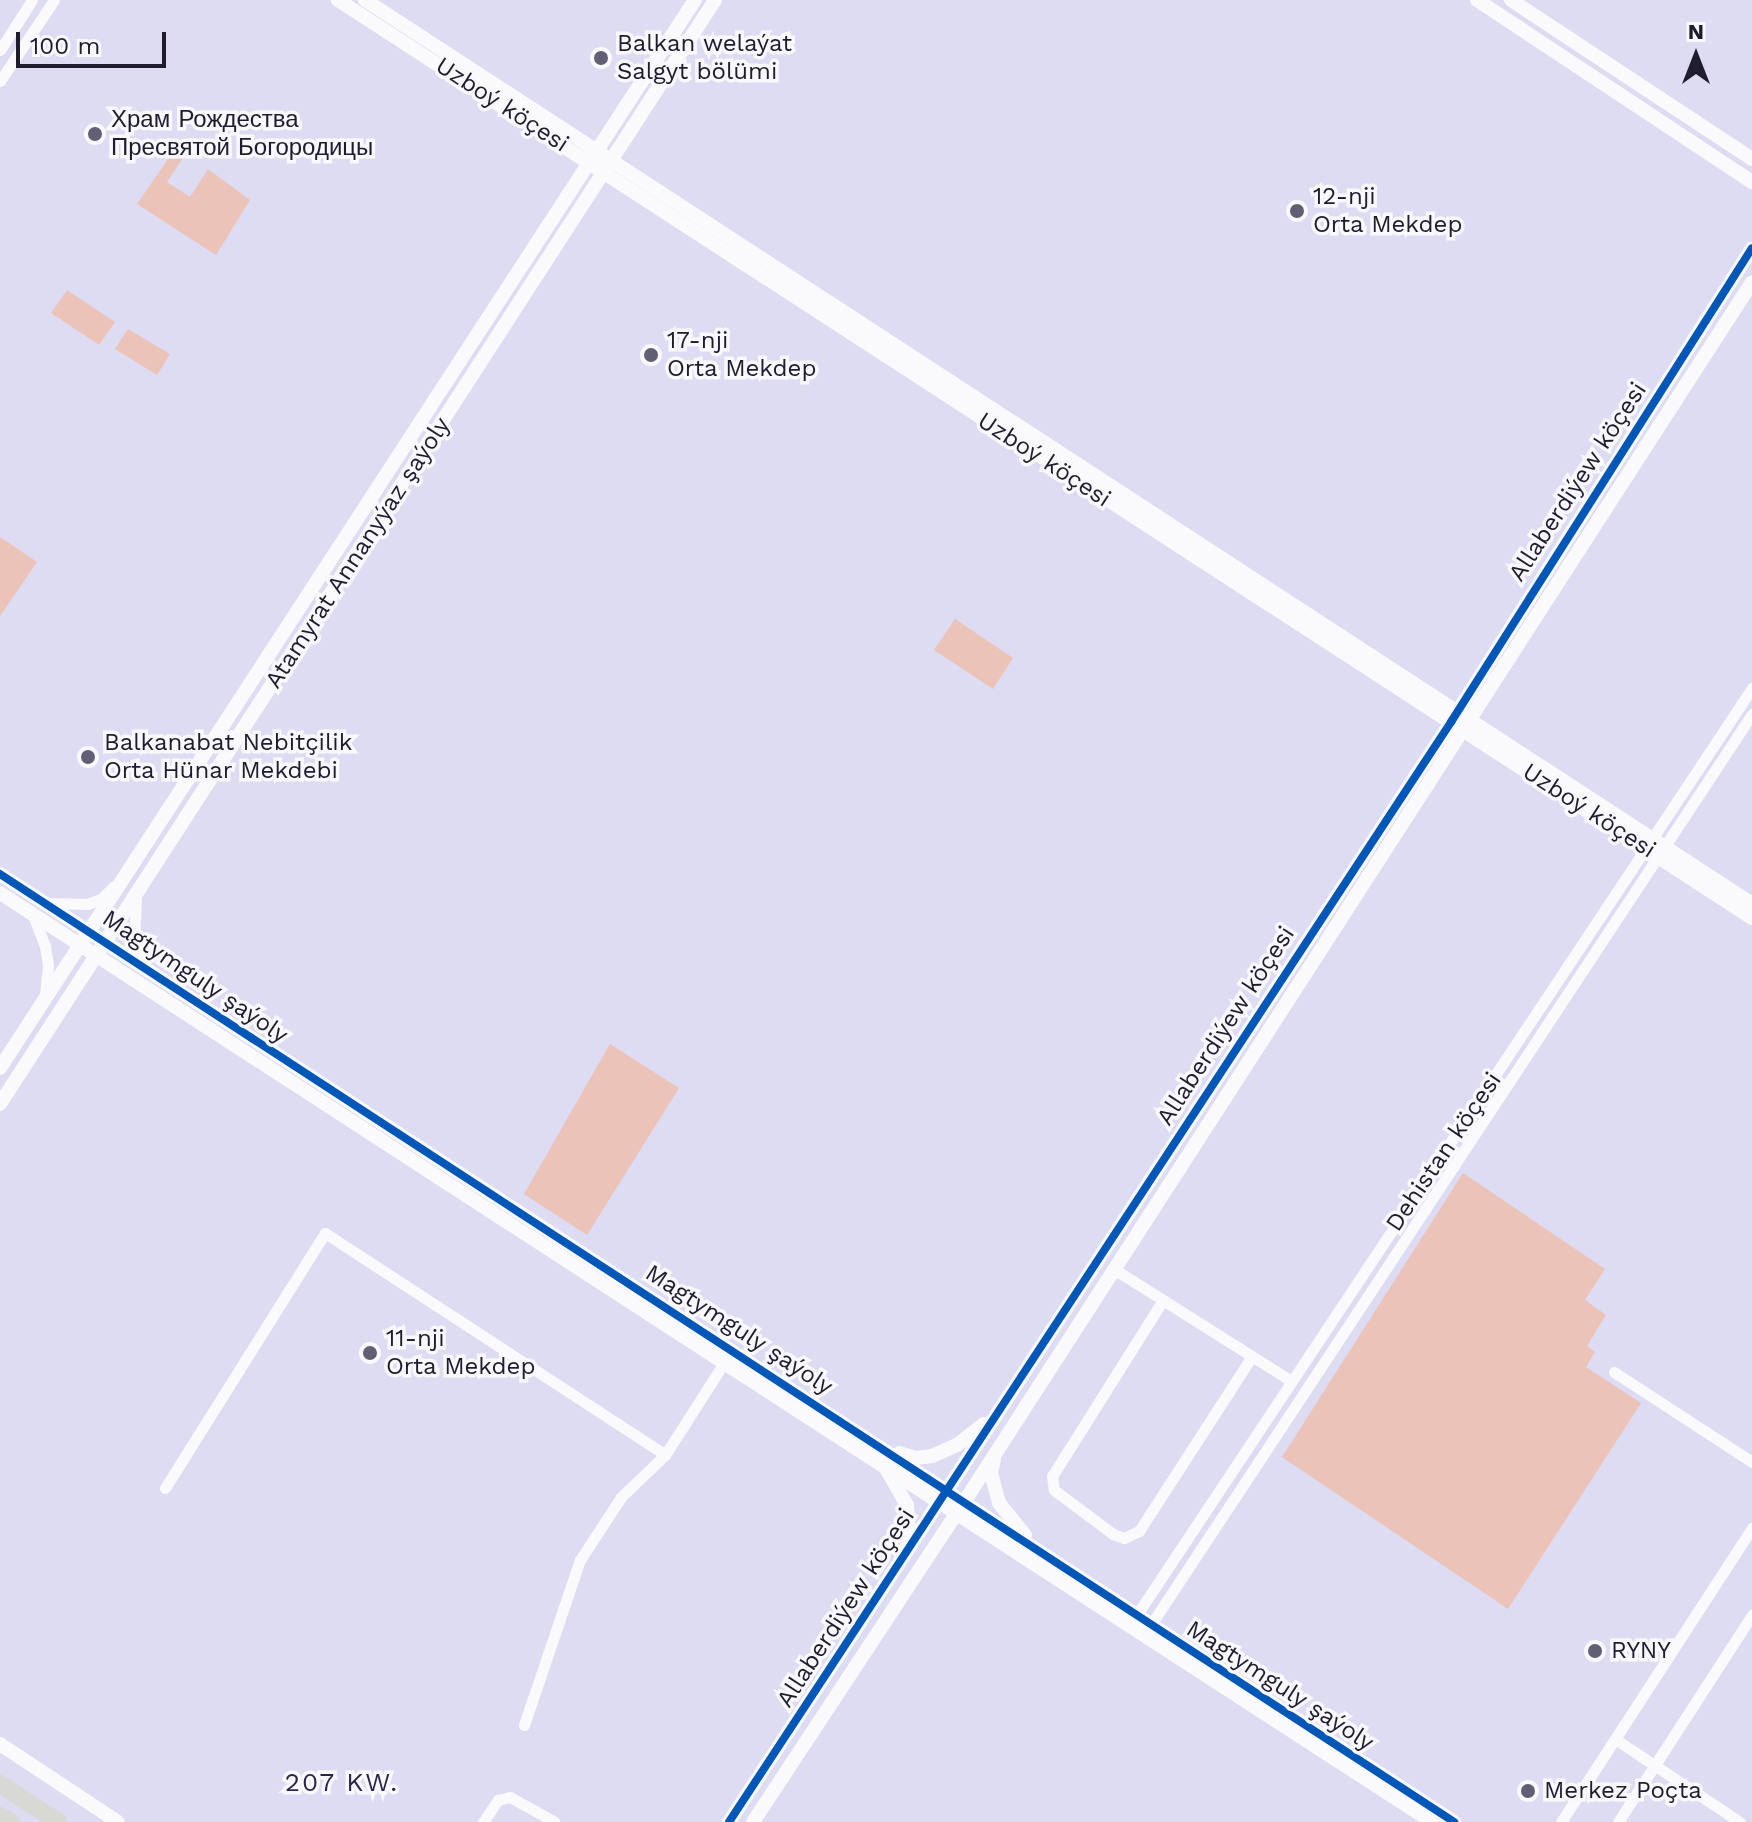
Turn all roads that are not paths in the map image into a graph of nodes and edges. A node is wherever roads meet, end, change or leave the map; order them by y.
1 (32, 0) edge
2 (54, 0) edge
3 (338, 0) edge
4 (365, 0) edge
5 (695, 0) edge
6 (715, 0) edge
7 (1477, 0) edge
8 (1511, 0) edge
9 (0, 50) edge
10 (0, 81) edge
11 (1749, 155) edge
12 (594, 156) junction
13 (608, 165) junction
14 (1752, 182) edge
15 (1752, 248) edge
16 (1752, 282) edge
17 (1752, 688) edge
18 (1752, 714) edge
19 (1460, 719) junction
20 (1655, 848) junction
21 (0, 874) edge
22 (124, 878) junction
23 (138, 892) junction
24 (0, 893) edge
25 (46, 903) junction
26 (1752, 904) edge
27 (33, 914) junction
28 (1752, 918) edge
29 (89, 930) junction
30 (79, 943) junction
31 (101, 948) junction
32 (148, 971) junction
33 (45, 997) junction
34 (0, 1068) edge
35 (0, 1104) edge
36 (1114, 1269) junction
37 (1163, 1300) junction
38 (1252, 1356) junction
39 (725, 1361) junction
40 (1614, 1372) dead end
41 (1291, 1381) junction
42 (1010, 1393) junction
43 (876, 1445) junction
44 (997, 1450) junction
45 (665, 1455) junction
46 (1752, 1462) edge
47 (883, 1465) junction
48 (165, 1488) dead end
49 (948, 1489) junction
50 (940, 1503) junction
51 (961, 1507) junction
52 (1752, 1528) edge
53 (1046, 1555) junction
54 (904, 1557) junction
55 (1752, 1615) edge
56 (1136, 1616) junction
57 (1150, 1626) junction
58 (524, 1725) dead end
59 (1615, 1739) junction
60 (0, 1744) edge
61 (1654, 1765) junction
62 (0, 1784) edge
63 (0, 1816) edge
64 (10, 1822) edge
65 (58, 1822) edge
66 (118, 1822) edge
67 (483, 1822) edge
68 (555, 1822) edge
69 (729, 1822) edge
70 (753, 1822) edge
71 (1432, 1822) edge
72 (1454, 1822) edge
73 (1561, 1822) edge
74 (1618, 1822) edge
75 (1740, 1822) edge

1 - 9 street
2 - 10 street
3 - 12 street, Uzboý köçesi
4 - 12 street, Uzboý köçesi
5 - 12 street, Atamyrat Annanyýaz şaýoly
6 - 13 street, Atamyrat Annanyýaz şaýoly
7 - 14 street
8 - 11 street
12 - 13 street, Uzboý köçesi
12 - 22 street, Atamyrat Annanyýaz şaýoly
13 - 19 street, Uzboý köçesi
13 - 23 street, Atamyrat Annanyýaz şaýoly
15 - 19 street, Allaberdiýew köçesi
16 - 19 street, Allaberdiýew köçesi
17 - 20 street, Dehistan köçesi
18 - 20 street, Dehistan köçesi
19 - 20 street, Uzboý köçesi
19 - 36 street, Allaberdiýew köçesi
19 - 42 street, Allaberdiýew köçesi
20 - 26 street, Uzboý köçesi
20 - 28 street, Uzboý köçesi
20 - 41 street, Dehistan köçesi
20 - 57 street, Dehistan köçesi
21 - 25 street, Magtymguly şaýoly
22 - 25 street
22 - 29 street, Atamyrat Annanyýaz şaýoly
23 - 31 street, Atamyrat Annanyýaz şaýoly
23 - 32 street
24 - 27 street, Magtymguly şaýoly
25 - 29 street, Magtymguly şaýoly
27 - 30 street, Magtymguly şaýoly
27 - 33 street
29 - 30 street, Atamyrat Annanyýaz şaýoly
29 - 31 street, Magtymguly şaýoly
30 - 31 street, Magtymguly şaýoly
30 - 33 street, Atamyrat Annanyýaz şaýoly
31 - 32 street, Magtymguly şaýoly
31 - 35 street, Atamyrat Annanyýaz şaýoly
31 - 39 street, Magtymguly şaýoly
32 - 43 street, Magtymguly şaýoly
33 - 34 street, Atamyrat Annanyýaz şaýoly
36 - 37 street
36 - 44 street, Allaberdiýew köçesi
37 - 38 street
37 - 38 street
38 - 41 street
39 - 45 street
39 - 47 street, Magtymguly şaýoly
40 - 46 street
41 - 56 street, Dehistan köçesi
42 - 43 street
42 - 49 street, Allaberdiýew köçesi
43 - 49 street, Magtymguly şaýoly
44 - 51 street, Allaberdiýew köçesi
44 - 53 street
45 - 48 street
45 - 58 street
47 - 50 street, Magtymguly şaýoly
47 - 54 street
49 - 50 street, Allaberdiýew köçesi
49 - 51 street, Magtymguly şaýoly
50 - 51 street, Magtymguly şaýoly
50 - 54 street, Allaberdiýew köçesi
51 - 53 street, Magtymguly şaýoly
51 - 70 street, Allaberdiýew köçesi
51 - 71 street, Magtymguly şaýoly
52 - 59 street
53 - 56 street, Magtymguly şaýoly
54 - 69 street, Allaberdiýew köçesi
55 - 61 street
56 - 57 street, Magtymguly şaýoly
57 - 72 street, Magtymguly şaýoly
59 - 61 street
59 - 73 street
60 - 66 street
61 - 74 street
61 - 75 street
62 - 65 highway
63 - 64 highway
67 - 68 street

